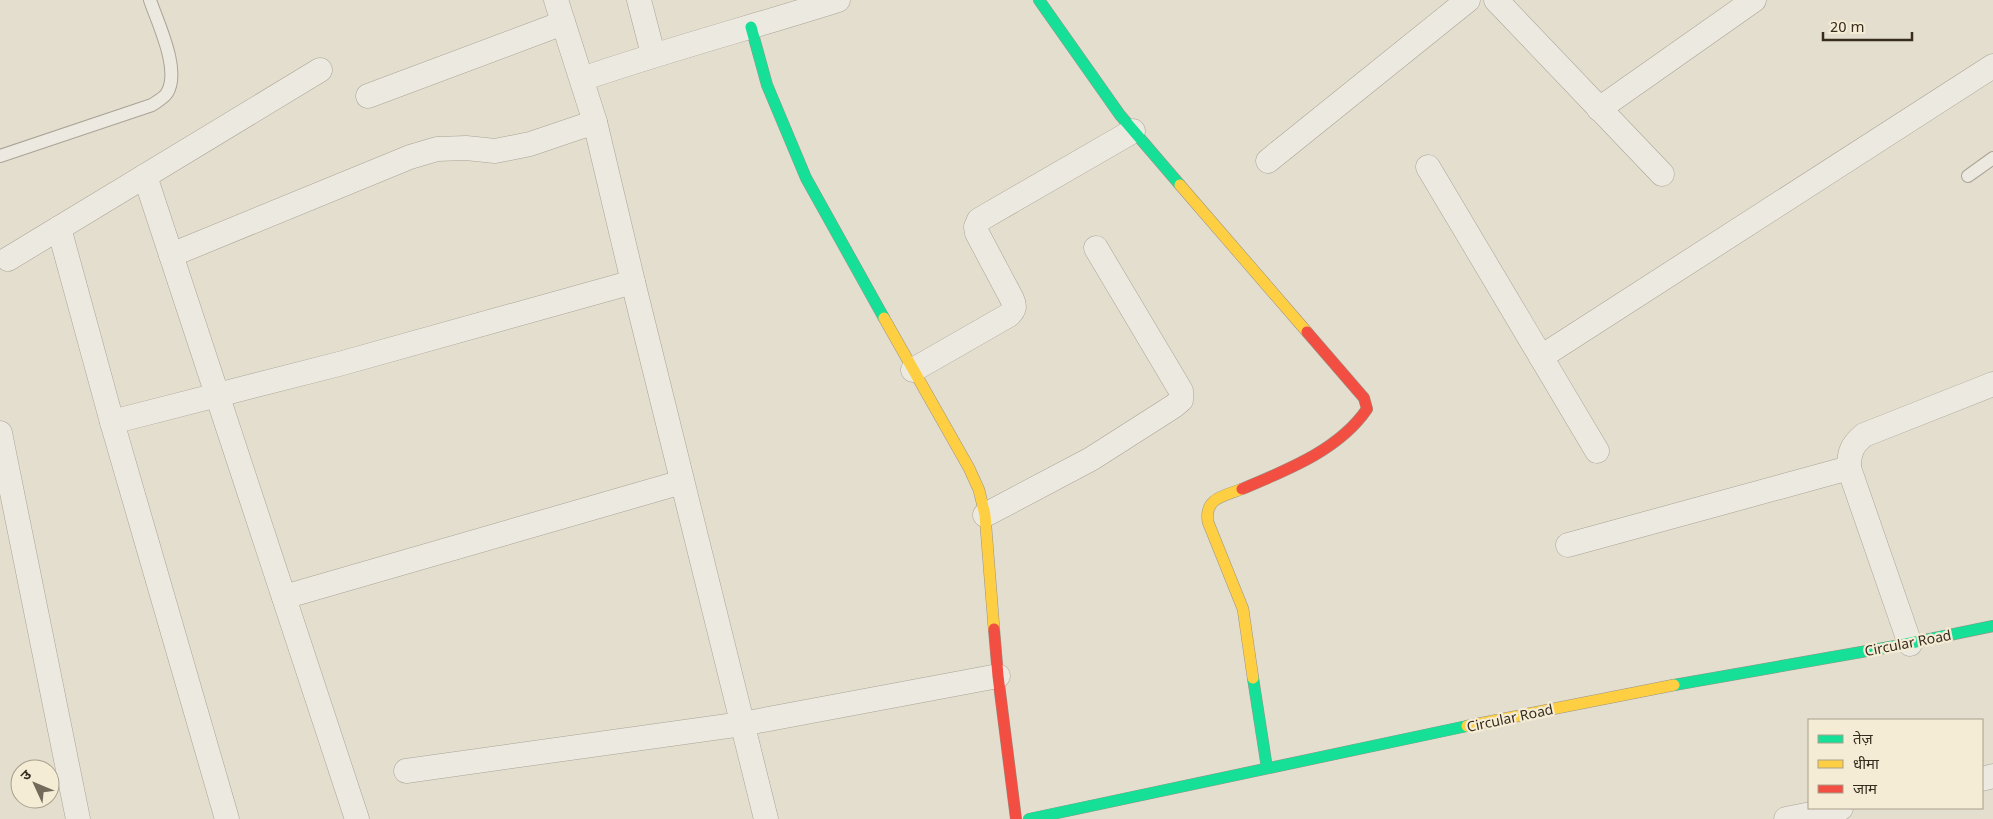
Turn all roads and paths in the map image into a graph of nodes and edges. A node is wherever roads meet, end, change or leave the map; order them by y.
1 (150, 0) edge
2 (556, 0) edge
3 (639, 0) edge
4 (838, 0) edge
5 (1039, 0) edge
6 (1468, 0) edge
7 (1496, 0) edge
8 (1754, 0) edge
9 (563, 23) junction
10 (751, 27) junction
11 (653, 54) junction
12 (1993, 66) edge
13 (320, 70) dead end
14 (582, 79) junction
15 (368, 96) dead end
16 (1599, 109) junction
17 (595, 122) junction
18 (1133, 132) junction
19 (0, 156) edge
20 (1993, 158) edge
21 (1268, 160) dead end
22 (1428, 167) dead end
23 (1662, 174) dead end
24 (145, 176) junction
25 (1968, 176) dead end
26 (59, 228) junction
27 (1096, 248) dead end
28 (171, 255) junction
29 (8, 259) dead end
30 (633, 282) junction
31 (1541, 357) junction
32 (913, 370) junction
33 (1993, 384) edge
34 (217, 396) junction
35 (112, 422) junction
36 (0, 433) edge
37 (1597, 451) dead end
38 (1849, 468) junction
39 (682, 482) junction
40 (985, 515) junction
41 (1568, 545) dead end
42 (284, 597) junction
43 (1993, 626) edge
44 (1910, 644) junction
45 (998, 676) junction
46 (742, 724) junction
47 (1267, 768) junction
48 (406, 771) dead end
49 (1836, 809) edge
50 (78, 819) edge
51 (228, 819) edge
52 (357, 819) edge
53 (766, 819) edge
54 (1016, 819) edge
55 (1029, 819) edge
56 (1786, 819) edge

1 - 19 lane
2 - 9 street
3 - 11 street
4 - 10 street
5 - 18 street
6 - 21 street
7 - 16 street
8 - 16 street
9 - 14 street
9 - 15 street
10 - 11 street
10 - 32 street
11 - 14 street
12 - 31 street
13 - 24 street
14 - 17 street
16 - 23 street
17 - 28 street
17 - 30 street
18 - 32 street
18 - 47 street
20 - 25 lane
22 - 31 street
24 - 26 street
24 - 28 street
26 - 29 street
26 - 35 street
27 - 40 street
28 - 34 street
30 - 34 street
30 - 39 street
31 - 37 street
32 - 40 street
33 - 38 street
34 - 35 street
34 - 42 street
35 - 51 street
36 - 50 street
38 - 41 street
38 - 44 street
39 - 42 street
39 - 46 street
40 - 45 street
42 - 52 street
43 - 44 street, Circular Road
44 - 47 street, Circular Road
45 - 46 street
45 - 54 street
46 - 48 street
46 - 53 street
47 - 55 street, Circular Road
49 - 56 street

